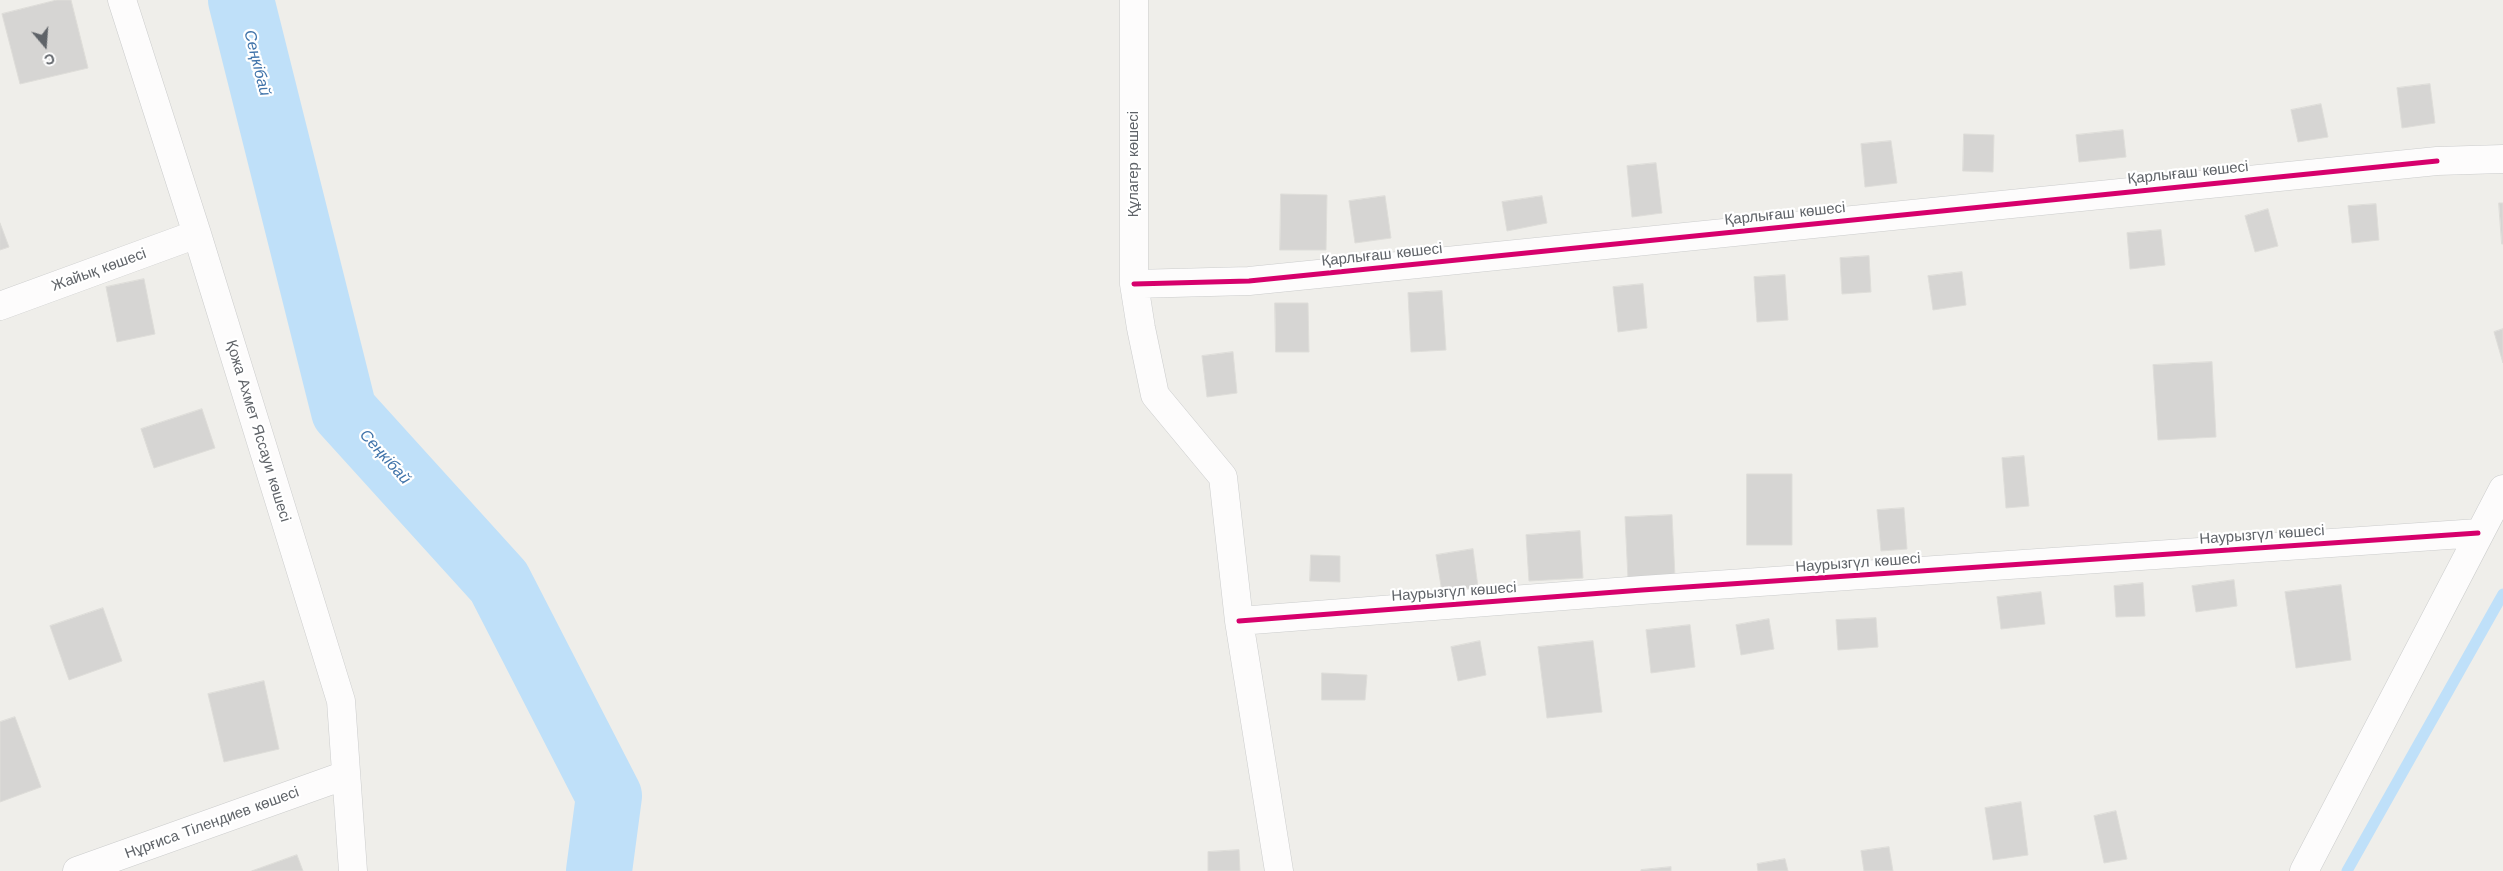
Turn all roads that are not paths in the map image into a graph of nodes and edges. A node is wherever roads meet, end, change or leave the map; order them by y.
1 (122, 0) edge
2 (1134, 0) edge
3 (2503, 159) edge
4 (198, 234) junction
5 (1134, 284) junction
6 (0, 306) edge
7 (2503, 489) edge
8 (2478, 533) junction
9 (1239, 621) junction
10 (346, 775) junction
11 (77, 871) edge
12 (352, 871) edge
13 (1279, 871) edge
14 (2304, 871) edge

1 - 4 street, Қожа Ахмет Яссауи көшесі
2 - 5 street, Құлагер көшесі
3 - 5 street, Қарлығаш көшесі
4 - 6 street, Жайық көшесі
4 - 10 street, Қожа Ахмет Яссауи көшесі
5 - 9 street, Құлагер көшесі
7 - 8 street
8 - 9 street, Наурызгүл көшесі
8 - 14 street
9 - 13 street, Құлагер көшесі
10 - 11 street, Нұрғиса Тілендиев көшесі
10 - 12 street, Қожа Ахмет Яссауи көшесі

